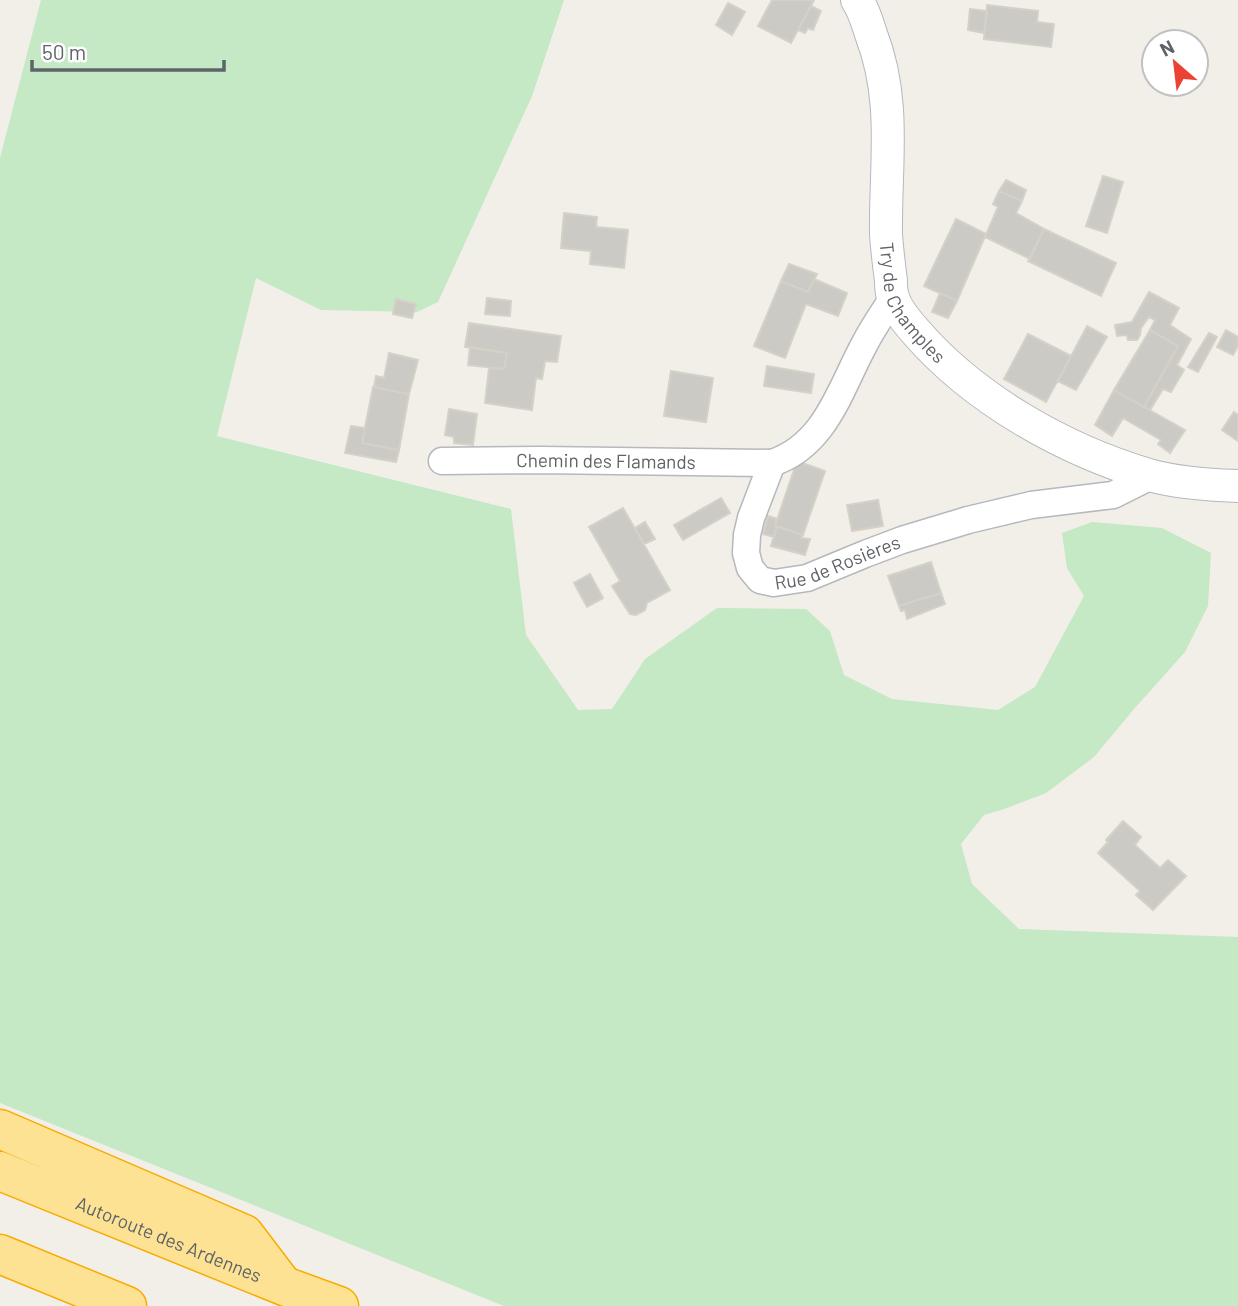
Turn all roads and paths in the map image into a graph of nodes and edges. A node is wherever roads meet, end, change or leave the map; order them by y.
1 (861, 2) edge
2 (893, 298) junction
3 (442, 461) dead end
4 (772, 463) junction
5 (1151, 476) junction
6 (1238, 486) edge
7 (0, 1129) edge
8 (0, 1171) edge
9 (0, 1254) edge
10 (284, 1286) junction
11 (127, 1306) edge
12 (339, 1306) edge

1 - 2 street, Try de Champles
2 - 4 street
2 - 5 street, Try de Champles
3 - 4 street, Chemin des Flamands
4 - 5 street, Rue de Rosières
5 - 6 street
7 - 10 highway
8 - 10 highway, Autoroute des Ardennes
9 - 11 highway
10 - 12 highway, Autoroute des Ardennes

